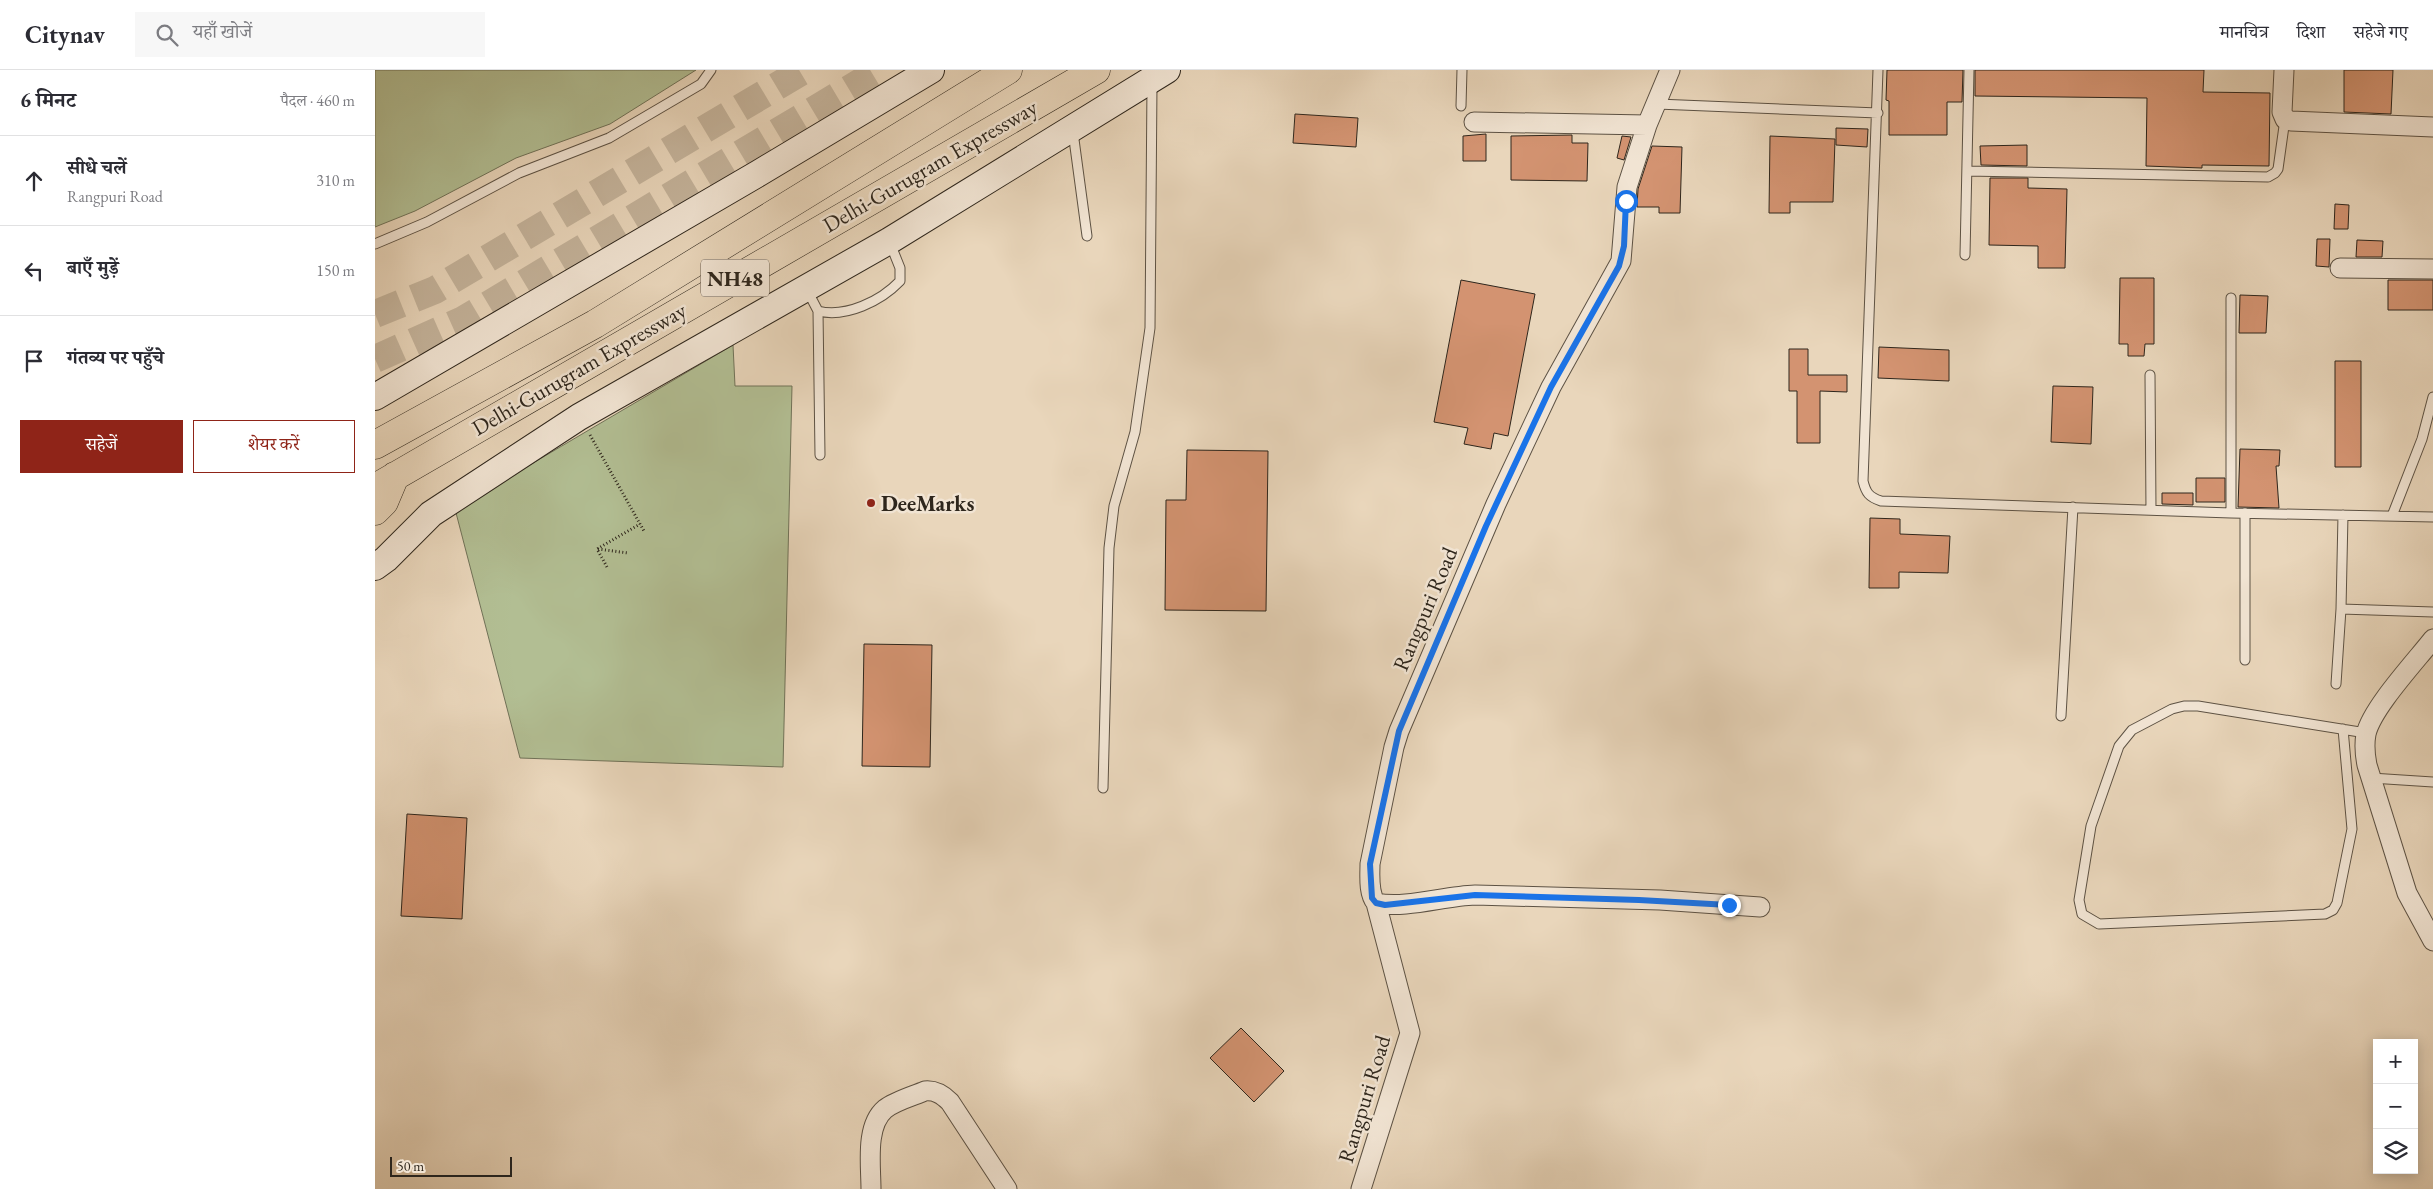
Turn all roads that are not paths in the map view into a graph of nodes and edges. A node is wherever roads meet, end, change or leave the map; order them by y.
1 (711, 70) edge
2 (931, 70) edge
3 (1008, 70) edge
4 (1096, 70) edge
5 (1462, 70) edge
6 (1669, 70) edge
7 (1878, 70) edge
8 (1969, 70) edge
9 (2284, 70) edge
10 (1159, 74) edge
11 (1657, 104) junction
12 (1461, 106) dead end
13 (1878, 113) junction
14 (2285, 119) junction
15 (1474, 122) dead end
16 (1647, 126) junction
17 (2433, 127) edge
18 (1072, 128) junction
19 (1967, 171) junction
20 (1087, 236) dead end
21 (889, 241) junction
22 (375, 244) edge
23 (1965, 255) dead end
24 (2340, 268) dead end
25 (2433, 269) edge
26 (2231, 298) dead end
27 (812, 299) junction
28 (2150, 375) dead end
29 (375, 397) edge
30 (2433, 397) edge
31 (375, 445) edge
32 (820, 455) dead end
33 (385, 482) edge
34 (2073, 507) junction
35 (2151, 510) junction
36 (375, 511) edge
37 (2231, 513) junction
38 (2245, 513) junction
39 (2343, 515) junction
40 (2392, 516) junction
41 (2433, 517) edge
42 (375, 567) edge
43 (2341, 609) junction
44 (2433, 612) edge
45 (2432, 642) edge
46 (2245, 660) dead end
47 (2336, 684) dead end
48 (2061, 716) dead end
49 (2343, 729) junction
50 (2367, 732) junction
51 (2371, 778) junction
52 (2433, 782) edge
53 (1103, 788) dead end
54 (1376, 903) junction
55 (1760, 907) dead end
56 (2433, 940) edge
57 (871, 1189) edge
58 (1007, 1189) edge
59 (1361, 1189) edge

1 - 22 lane
2 - 29 main road
3 - 31 highway, Delhi-Gurugram Expressway / NH48
4 - 33 highway, Delhi-Gurugram Expressway / NH48
5 - 12 lane
6 - 11 street, Rangpuri Road
7 - 13 lane
8 - 19 lane
9 - 14 street
10 - 18 main road
10 - 53 lane
11 - 13 lane
11 - 16 street, Rangpuri Road
13 - 34 lane
14 - 17 street
14 - 19 lane
15 - 16 street
16 - 54 street, Rangpuri Road
18 - 20 lane
18 - 21 main road
19 - 23 lane
21 - 27 main road
21 - 27 lane
24 - 25 street
26 - 37 lane
27 - 32 lane
27 - 42 main road
28 - 35 lane
30 - 40 lane
33 - 36 highway
34 - 35 lane
34 - 48 lane
35 - 37 lane
37 - 38 lane
38 - 39 lane
38 - 46 lane
39 - 40 lane
39 - 43 lane
40 - 41 lane
43 - 44 lane
43 - 47 lane
45 - 50 street
49 - 49 lane
49 - 50 lane
50 - 51 street
51 - 52 lane
51 - 56 street
54 - 55 street
54 - 59 street, Rangpuri Road
57 - 58 street

